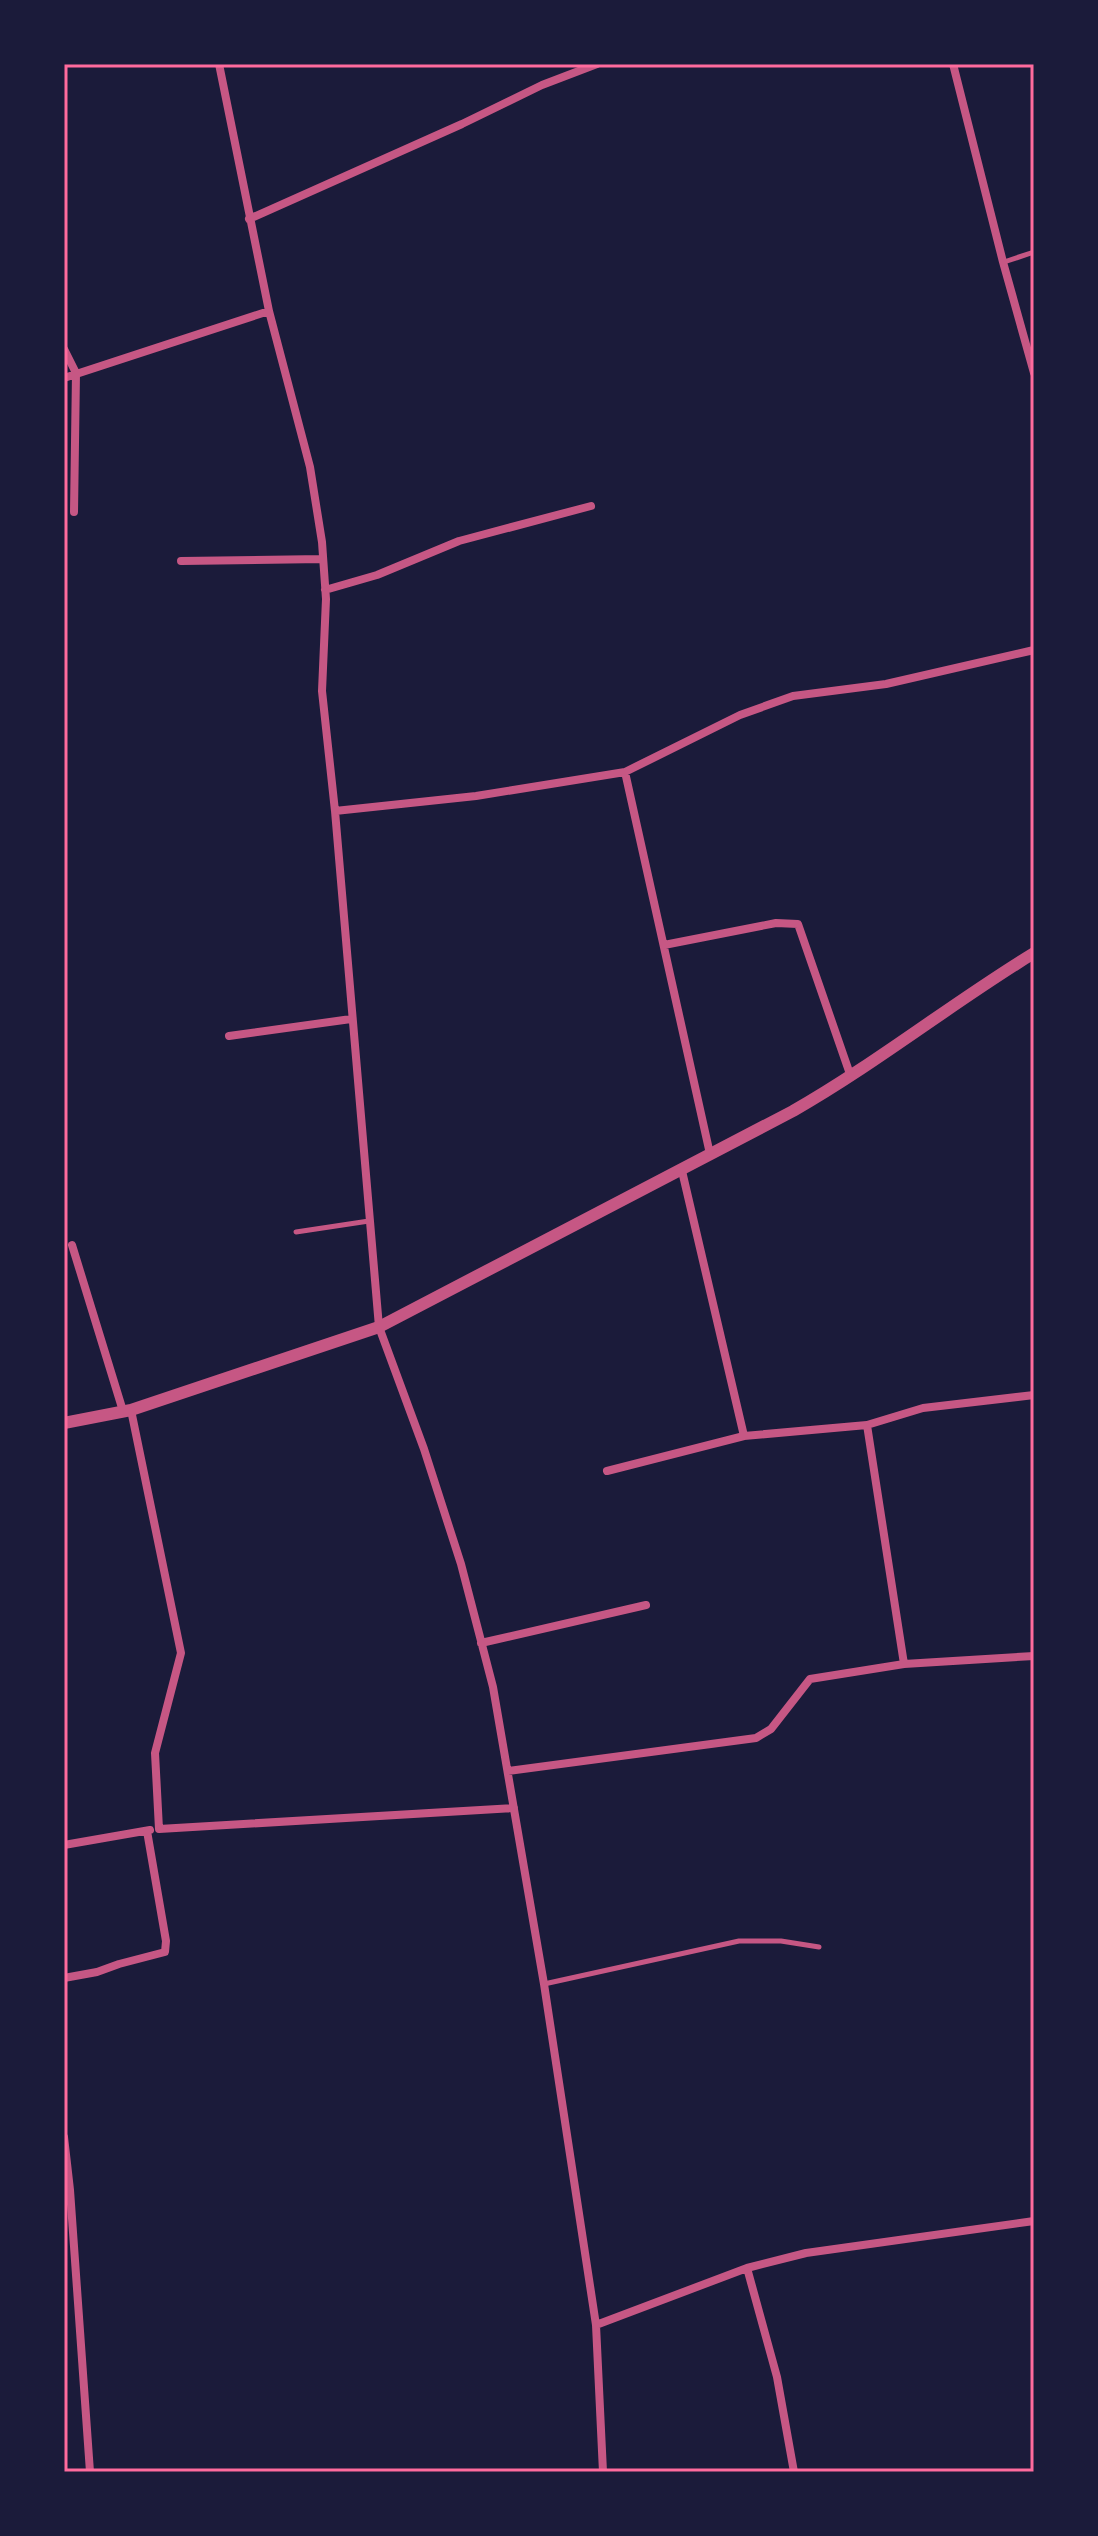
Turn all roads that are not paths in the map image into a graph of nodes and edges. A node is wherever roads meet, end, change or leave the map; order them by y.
1 (219, 64) edge
2 (597, 64) edge
3 (953, 64) edge
4 (249, 219) junction
5 (1034, 252) edge
6 (1003, 262) junction
7 (269, 311) junction
8 (64, 349) edge
9 (76, 373) junction
10 (1034, 373) edge
11 (64, 378) edge
12 (591, 506) dead end
13 (74, 512) dead end
14 (323, 559) junction
15 (181, 561) dead end
16 (325, 590) junction
17 (1034, 650) edge
18 (625, 772) junction
19 (335, 811) junction
20 (664, 945) junction
21 (1034, 953) edge
22 (351, 1019) junction
23 (229, 1036) dead end
24 (851, 1078) junction
25 (710, 1154) junction
26 (682, 1171) junction
27 (369, 1221) junction
28 (296, 1232) dead end
29 (72, 1245) dead end
30 (379, 1327) junction
31 (1034, 1395) edge
32 (127, 1410) junction
33 (64, 1423) edge
34 (867, 1425) junction
35 (744, 1436) junction
36 (607, 1471) dead end
37 (646, 1605) dead end
38 (481, 1643) junction
39 (1034, 1656) edge
40 (904, 1664) junction
41 (508, 1771) junction
42 (514, 1808) junction
43 (159, 1829) junction
44 (147, 1831) junction
45 (64, 1845) edge
46 (819, 1947) dead end
47 (64, 1978) edge
48 (544, 1984) junction
49 (64, 2137) edge
50 (67, 2191) edge
51 (1034, 2221) edge
52 (747, 2268) junction
53 (596, 2325) junction
54 (90, 2472) edge
55 (603, 2472) edge
56 (794, 2472) edge

1 - 4 street
2 - 4 street
3 - 6 street
4 - 7 street
5 - 6 lane
6 - 10 street
7 - 9 street
7 - 14 street
8 - 9 street
9 - 11 street
9 - 13 street
12 - 16 street
14 - 15 street
14 - 16 street
16 - 19 street
17 - 18 street
18 - 19 street
18 - 20 street
19 - 22 street
20 - 24 street
20 - 25 street
21 - 24 street
22 - 23 street
22 - 27 street
24 - 25 street
25 - 26 street
26 - 30 street
26 - 35 street
27 - 28 lane
27 - 30 street
29 - 32 street
30 - 32 street
30 - 38 street
31 - 34 street
32 - 33 street
32 - 43 street
34 - 35 street
34 - 40 street
35 - 36 street
37 - 38 street
38 - 41 street
39 - 40 street
40 - 41 street
41 - 42 street
42 - 43 street
42 - 48 street
43 - 44 street
44 - 45 street
44 - 47 street
46 - 48 lane
48 - 53 street
49 - 50 street
50 - 54 street
51 - 52 street
52 - 53 street
52 - 56 street
53 - 55 street

